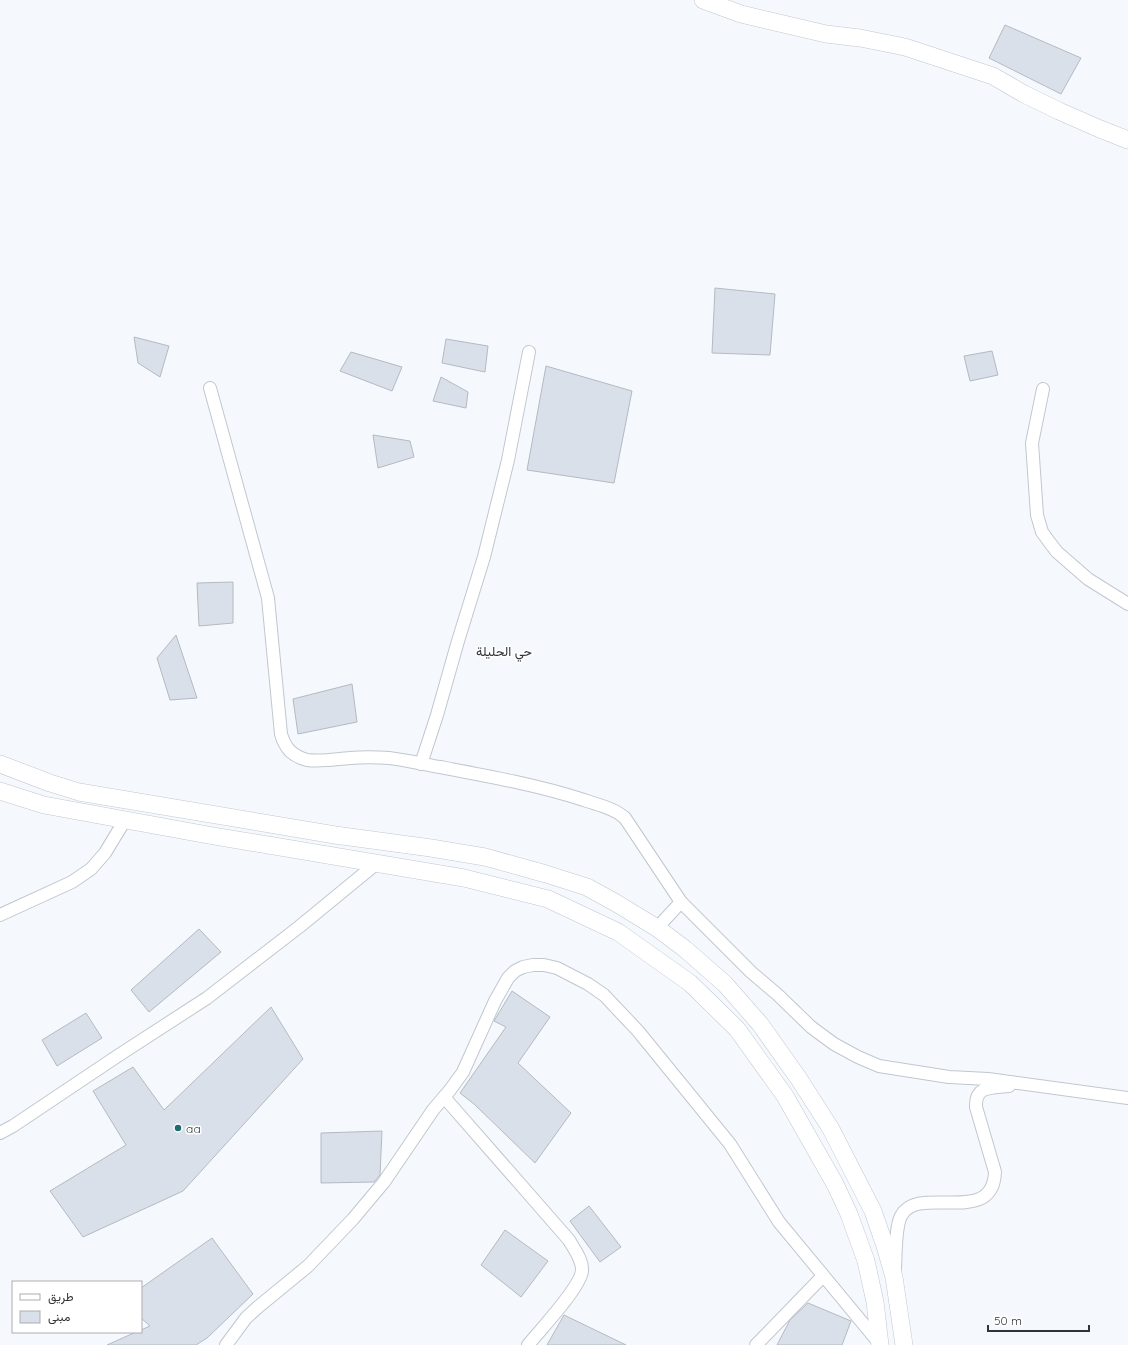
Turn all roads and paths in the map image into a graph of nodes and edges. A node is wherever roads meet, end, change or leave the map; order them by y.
1 (703, 0) edge
2 (1128, 140) edge
3 (529, 352) dead end
4 (210, 388) dead end
5 (1043, 389) dead end
6 (1128, 604) edge
7 (0, 764) edge
8 (421, 764) junction
9 (0, 791) edge
10 (125, 820) junction
11 (377, 863) junction
12 (681, 902) junction
13 (0, 915) edge
14 (658, 928) junction
15 (1026, 1083) junction
16 (444, 1097) junction
17 (1128, 1098) edge
18 (0, 1133) edge
19 (823, 1276) junction
20 (894, 1277) junction
21 (226, 1345) edge
22 (528, 1345) edge
23 (756, 1345) edge
24 (880, 1345) edge
25 (904, 1345) edge

1 - 2 main road
3 - 8 street
4 - 8 street
5 - 6 street
7 - 14 main road
8 - 12 street
9 - 10 main road
10 - 11 main road
10 - 13 street
11 - 18 street
11 - 24 main road
12 - 14 street
12 - 15 street
14 - 20 main road
15 - 17 street
15 - 20 street
16 - 19 street
16 - 21 street
16 - 22 street
19 - 23 street
19 - 24 street
20 - 25 main road

